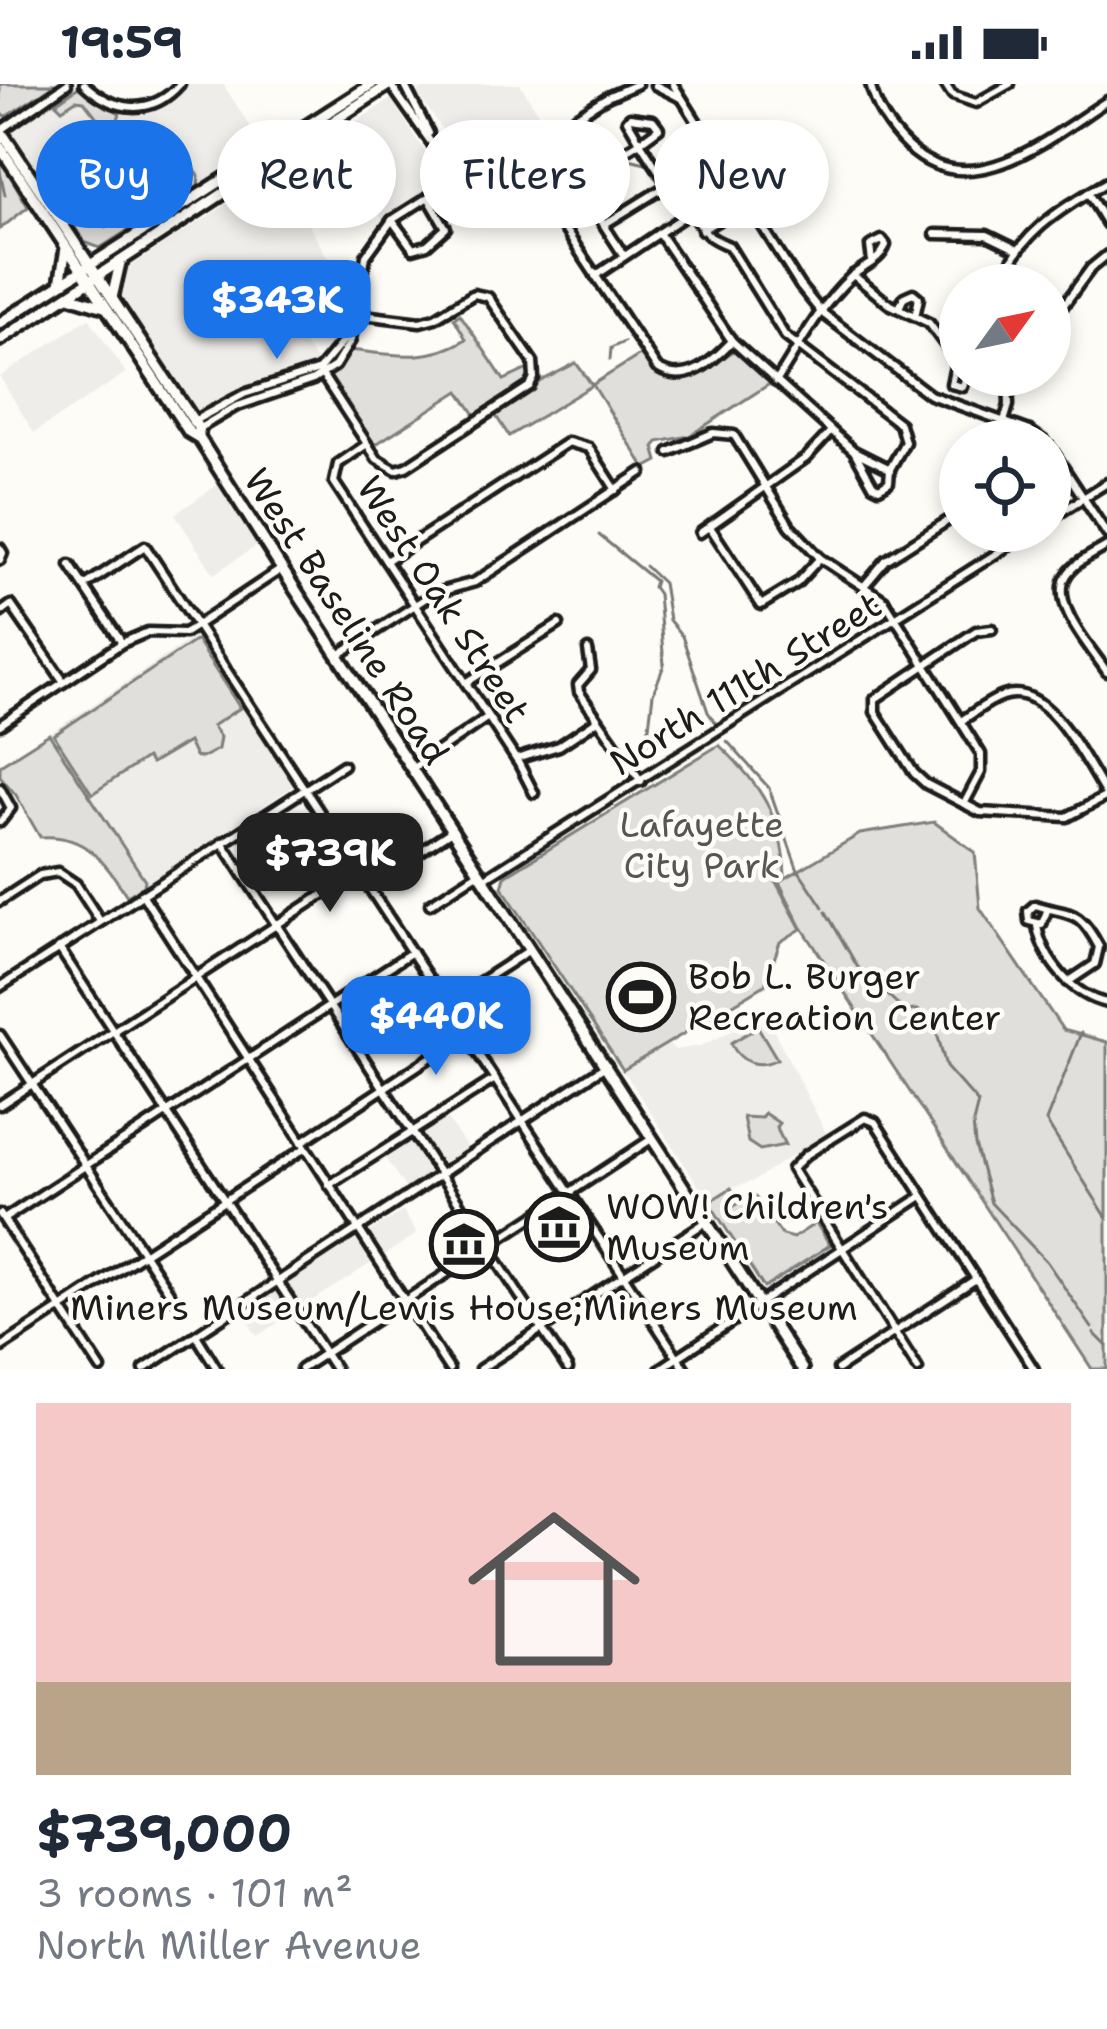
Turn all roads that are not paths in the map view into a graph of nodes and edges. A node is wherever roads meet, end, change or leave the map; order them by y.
1 (67, 84) edge
2 (84, 84) edge
3 (180, 84) edge
4 (371, 84) edge
5 (390, 84) edge
6 (404, 84) edge
7 (622, 84) edge
8 (639, 84) edge
9 (656, 84) edge
10 (673, 84) edge
11 (870, 84) edge
12 (945, 84) edge
13 (1010, 84) edge
14 (607, 98) junction
15 (679, 98) junction
16 (1107, 101) edge
17 (424, 120) edge
18 (571, 120) edge
19 (693, 120) edge
20 (420, 129) edge
21 (0, 130) edge
22 (640, 142) junction
23 (0, 147) edge
24 (630, 148) edge
25 (654, 163) edge
26 (1107, 182) edge
27 (1088, 193) junction
28 (1107, 224) edge
29 (396, 226) edge
30 (386, 228) edge
31 (444, 228) edge
32 (563, 228) edge
33 (606, 228) edge
34 (666, 228) edge
35 (706, 228) edge
36 (764, 228) edge
37 (703, 230) joint
38 (659, 233) junction
39 (935, 234) dead end
40 (72, 247) junction
41 (1018, 250) junction
42 (108, 254) junction
43 (1107, 255) edge
44 (624, 256) junction
45 (872, 262) dead end
46 (120, 263) junction
47 (1011, 264) edge
48 (86, 268) junction
49 (853, 275) junction
50 (595, 276) junction
51 (93, 280) junction
52 (60, 285) junction
53 (1071, 295) edge
54 (70, 296) junction
55 (108, 302) junction
56 (899, 308) junction
57 (821, 312) junction
58 (355, 314) junction
59 (916, 314) junction
60 (0, 323) edge
61 (939, 334) edge
62 (0, 340) edge
63 (732, 341) junction
64 (797, 348) junction
65 (320, 373) junction
66 (776, 382) junction
67 (1001, 420) edge
68 (193, 429) junction
69 (831, 431) junction
70 (367, 444) junction
71 (854, 451) junction
72 (669, 452) dead end
73 (890, 469) junction
74 (642, 472) dead end
75 (1071, 479) edge
76 (1107, 483) edge
77 (764, 486) junction
78 (616, 490) junction
79 (1084, 498) junction
80 (1071, 506) edge
81 (939, 526) edge
82 (710, 527) junction
83 (700, 533) dead end
84 (1107, 534) edge
85 (1107, 546) edge
86 (0, 548) edge
87 (999, 552) edge
88 (820, 558) junction
89 (0, 560) edge
90 (386, 561) junction
91 (70, 565) dead end
92 (282, 568) junction
93 (84, 586) junction
94 (864, 586) junction
95 (414, 604) junction
96 (0, 613) edge
97 (897, 618) junction
98 (559, 624) dead end
99 (197, 626) junction
100 (992, 628) dead end
101 (122, 643) junction
102 (588, 650) dead end
103 (339, 655) junction
104 (925, 664) junction
105 (1107, 672) edge
106 (64, 682) junction
107 (466, 683) junction
108 (488, 718) junction
109 (598, 720) junction
110 (961, 721) junction
111 (1, 722) edge
112 (516, 760) junction
113 (344, 765) dead end
114 (413, 768) junction
115 (641, 782) junction
116 (0, 788) edge
117 (305, 788) junction
118 (534, 793) dead end
119 (1107, 796) edge
120 (964, 804) junction
121 (0, 822) edge
122 (454, 830) junction
123 (222, 842) junction
124 (406, 861) dead end
125 (359, 871) junction
126 (483, 874) junction
127 (142, 894) junction
128 (0, 901) edge
129 (430, 904) dead end
130 (1047, 911) junction
131 (100, 921) junction
132 (277, 924) junction
133 (1037, 925) junction
134 (59, 948) junction
135 (531, 949) junction
136 (412, 952) junction
137 (196, 977) junction
138 (1068, 982) junction
139 (0, 987) edge
140 (1107, 1003) edge
141 (446, 1004) junction
142 (331, 1006) junction
143 (114, 1030) junction
144 (466, 1034) junction
145 (0, 1035) edge
146 (249, 1059) junction
147 (607, 1065) junction
148 (495, 1079) junction
149 (32, 1084) junction
150 (383, 1088) junction
151 (0, 1105) edge
152 (167, 1112) junction
153 (524, 1120) junction
154 (412, 1131) junction
155 (653, 1138) junction
156 (303, 1145) junction
157 (85, 1166) junction
158 (441, 1174) junction
159 (329, 1185) junction
160 (571, 1192) junction
161 (922, 1196) junction
162 (226, 1201) junction
163 (4, 1220) edge
164 (706, 1222) junction
165 (358, 1230) junction
166 (0, 1232) edge
167 (489, 1246) junction
168 (842, 1250) junction
169 (143, 1255) junction
170 (625, 1274) junction
171 (976, 1279) junction
172 (279, 1282) junction
173 (173, 1298) dead end
174 (405, 1301) junction
175 (759, 1304) junction
176 (62, 1307) junction
177 (542, 1328) junction
178 (894, 1334) junction
179 (196, 1335) junction
180 (0, 1348) edge
181 (325, 1353) junction
182 (677, 1358) junction
183 (101, 1369) edge
184 (145, 1369) edge
185 (218, 1369) edge
186 (301, 1369) edge
187 (335, 1369) edge
188 (449, 1369) edge
189 (480, 1369) edge
190 (568, 1369) edge
191 (660, 1369) edge
192 (685, 1369) edge
193 (802, 1369) edge
194 (838, 1369) edge
195 (918, 1369) edge
196 (1034, 1369) edge

1 - 21 street
2 - 3 street
4 - 42 main road
5 - 20 street
5 - 46 main road
6 - 17 street
7 - 14 street
8 - 9 street
8 - 14 street
9 - 15 street
10 - 15 street
11 - 16 street
12 - 13 street
14 - 18 street
15 - 19 street
21 - 40 main road, West Baseline Road
22 - 22 street
22 - 24 street
22 - 25 street
23 - 40 main road, West Baseline Road
26 - 27 street
27 - 28 street
27 - 41 street
29 - 31 street
30 - 58 street
32 - 50 street
33 - 44 street
34 - 38 street
35 - 37 street
36 - 57 street
37 - 64 street
38 - 44 street
38 - 63 street
39 - 41 street
40 - 42 main road
40 - 48 main road, West Baseline Road
40 - 52 main road
41 - 47 street
42 - 48 main road
43 - 53 street
44 - 50 street
45 - 49 street
46 - 51 main road
46 - 55 main road
48 - 51 main road, West Baseline Road
48 - 52 main road
49 - 56 street
49 - 57 street
50 - 63 street
51 - 54 main road
51 - 55 main road, West Baseline Road
52 - 60 main road
54 - 55 main road
54 - 62 main road
55 - 68 main road, West Baseline Road
56 - 59 street
56 - 59 street
57 - 64 street
57 - 67 street
58 - 65 street
58 - 70 street
59 - 61 street
63 - 66 street
64 - 66 street
64 - 73 street
65 - 68 street
65 - 70 street
66 - 69 street
68 - 92 main road, West Baseline Road
69 - 71 street
69 - 77 street
70 - 90 street, West Oak Street
71 - 73 street
71 - 73 street
72 - 77 street
74 - 78 street
75 - 79 street
76 - 79 street
77 - 82 street
77 - 88 street
78 - 90 street
78 - 95 street
79 - 80 street
79 - 84 street
81 - 94 street
82 - 83 street
82 - 88 street
85 - 105 street
86 - 89 street
87 - 97 street, North 111th Street
88 - 94 street
90 - 95 street, West Oak Street
91 - 93 street
92 - 99 street
92 - 103 main road, West Baseline Road
93 - 99 street
93 - 101 street
94 - 97 street
95 - 103 street
95 - 107 street, West Oak Street
96 - 106 street
97 - 104 street
97 - 115 street, North 111th Street
98 - 107 street
99 - 101 street
99 - 117 street
100 - 104 street
101 - 106 street
102 - 109 street
103 - 114 main road, West Baseline Road
104 - 110 street
104 - 120 street
106 - 111 street
107 - 108 street, West Oak Street
108 - 112 street, West Oak Street
108 - 114 street
109 - 112 street
109 - 115 street
110 - 119 street
110 - 120 street
112 - 118 street, West Oak Street
113 - 117 street
114 - 122 main road, West Baseline Road
115 - 126 street, North 111th Street
116 - 121 street
117 - 123 street
117 - 125 street
119 - 120 street
122 - 124 street
122 - 126 main road, West Baseline Road
123 - 127 street
123 - 132 street
125 - 132 street
125 - 136 street
126 - 129 street, North 111th Street
126 - 135 main road, West Baseline Road
127 - 131 street
127 - 137 street
128 - 131 street
130 - 133 street
130 - 133 street
130 - 138 street
131 - 134 street
132 - 137 street
132 - 142 street
133 - 138 street
134 - 139 street
134 - 143 street
135 - 141 street
135 - 147 main road, West Baseline Road
136 - 141 street
136 - 142 street
137 - 143 street
137 - 146 street
138 - 140 street
141 - 144 street
142 - 146 street
142 - 150 street
143 - 149 street
143 - 152 street
144 - 148 street
144 - 150 street
145 - 149 street
146 - 152 street
146 - 156 street
147 - 153 street
147 - 155 main road, West Baseline Road
148 - 153 street
148 - 154 street
149 - 151 street
149 - 157 street
150 - 154 street
150 - 156 street
152 - 157 street
152 - 162 street
153 - 158 street
153 - 160 street
154 - 158 street
154 - 159 street
155 - 160 street
155 - 164 main road, West Baseline Road
156 - 159 street
156 - 162 street
157 - 163 street
157 - 169 street
158 - 165 street
158 - 167 street
159 - 165 street
160 - 167 street
160 - 170 street
161 - 168 street
161 - 168 street
161 - 171 street
162 - 169 street
162 - 172 street
163 - 166 street
163 - 176 street
164 - 170 street
164 - 175 main road, West Baseline Road
165 - 172 street
165 - 174 street
167 - 174 street
167 - 177 street
168 - 175 street
168 - 178 street
169 - 173 street
169 - 176 street
170 - 177 street
170 - 182 street
171 - 178 street
171 - 196 street
172 - 179 street
172 - 181 street
174 - 181 street
174 - 188 street
175 - 182 street
175 - 193 main road, West Baseline Road
176 - 180 street
176 - 183 street
177 - 189 street
177 - 190 street
178 - 194 street
178 - 195 street
179 - 184 street
179 - 185 street
181 - 186 street
181 - 187 street
182 - 191 street
182 - 192 street

